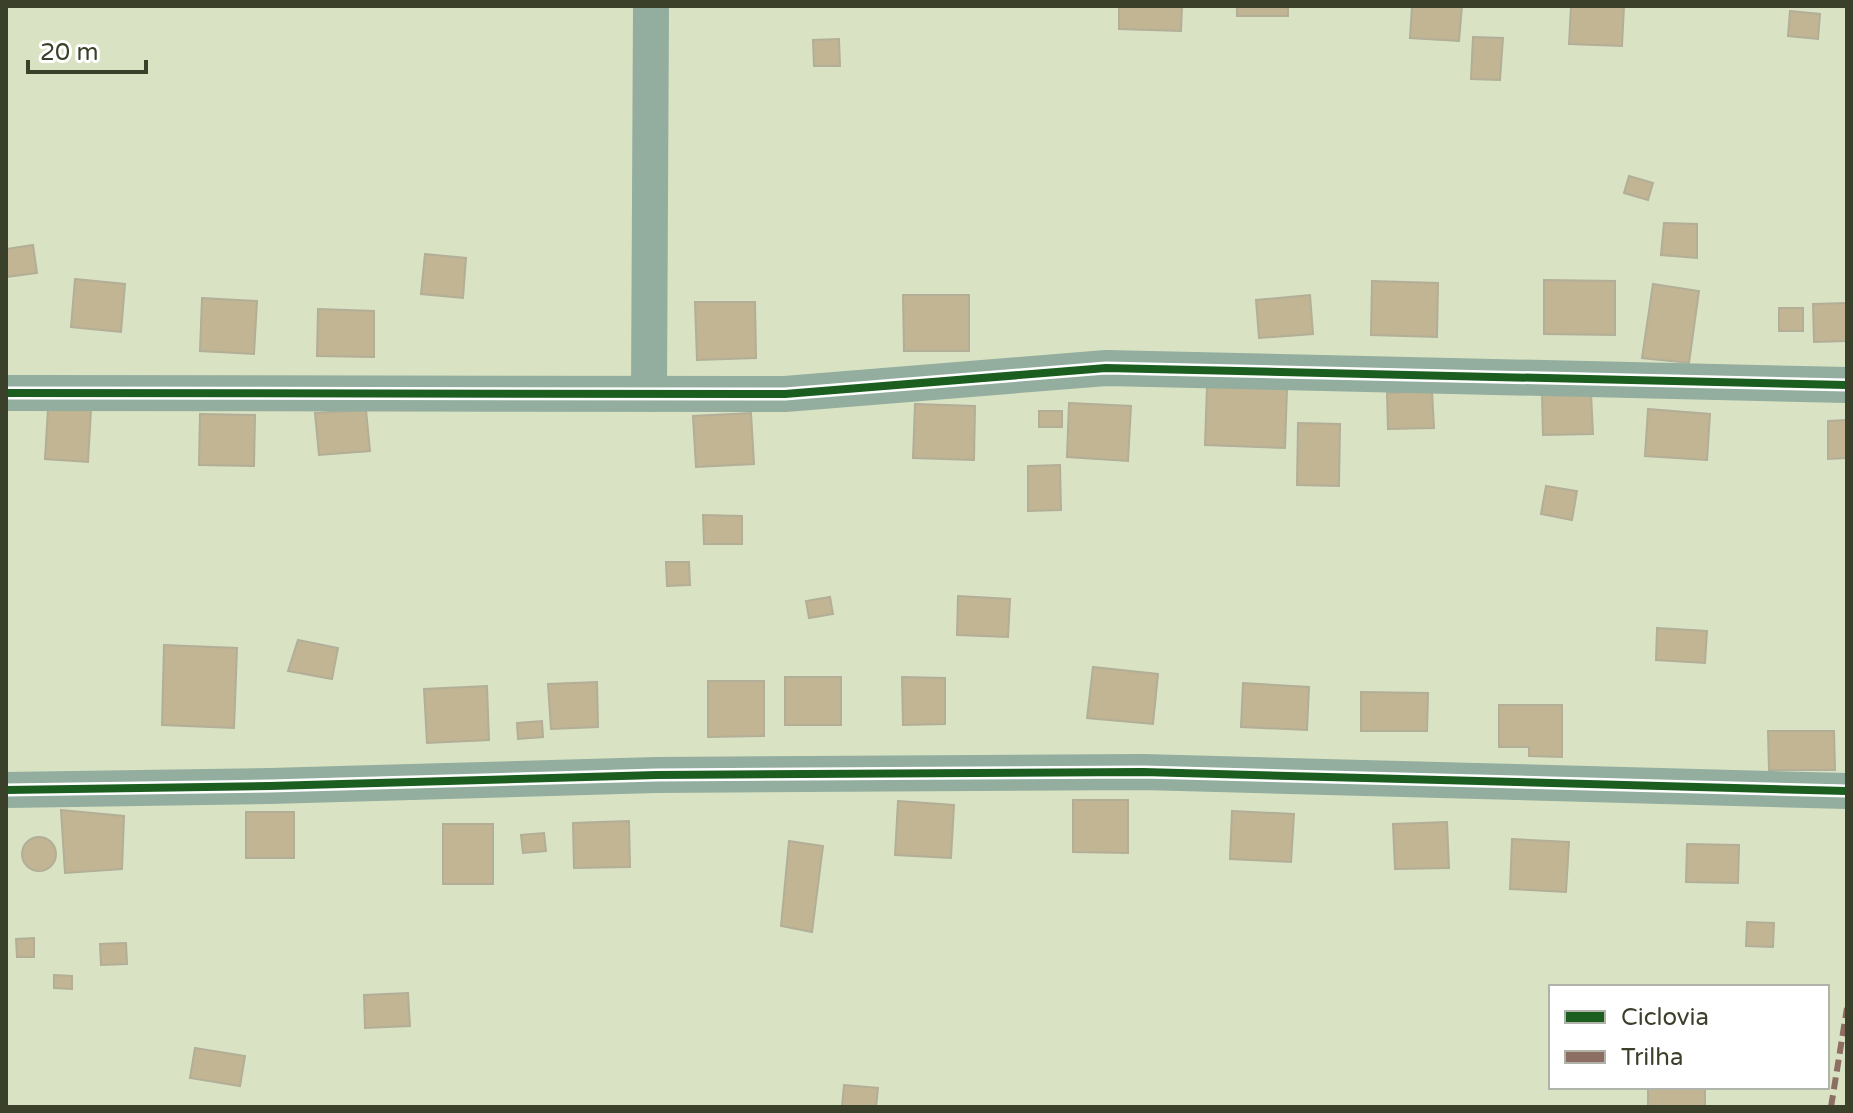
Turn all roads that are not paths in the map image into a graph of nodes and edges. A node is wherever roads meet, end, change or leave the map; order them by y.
1 (651, 6) edge
2 (1847, 385) edge
3 (6, 393) edge
4 (649, 394) junction
5 (6, 790) edge
6 (1847, 791) edge

1 - 4 street
2 - 4 street
3 - 4 street
5 - 6 street

